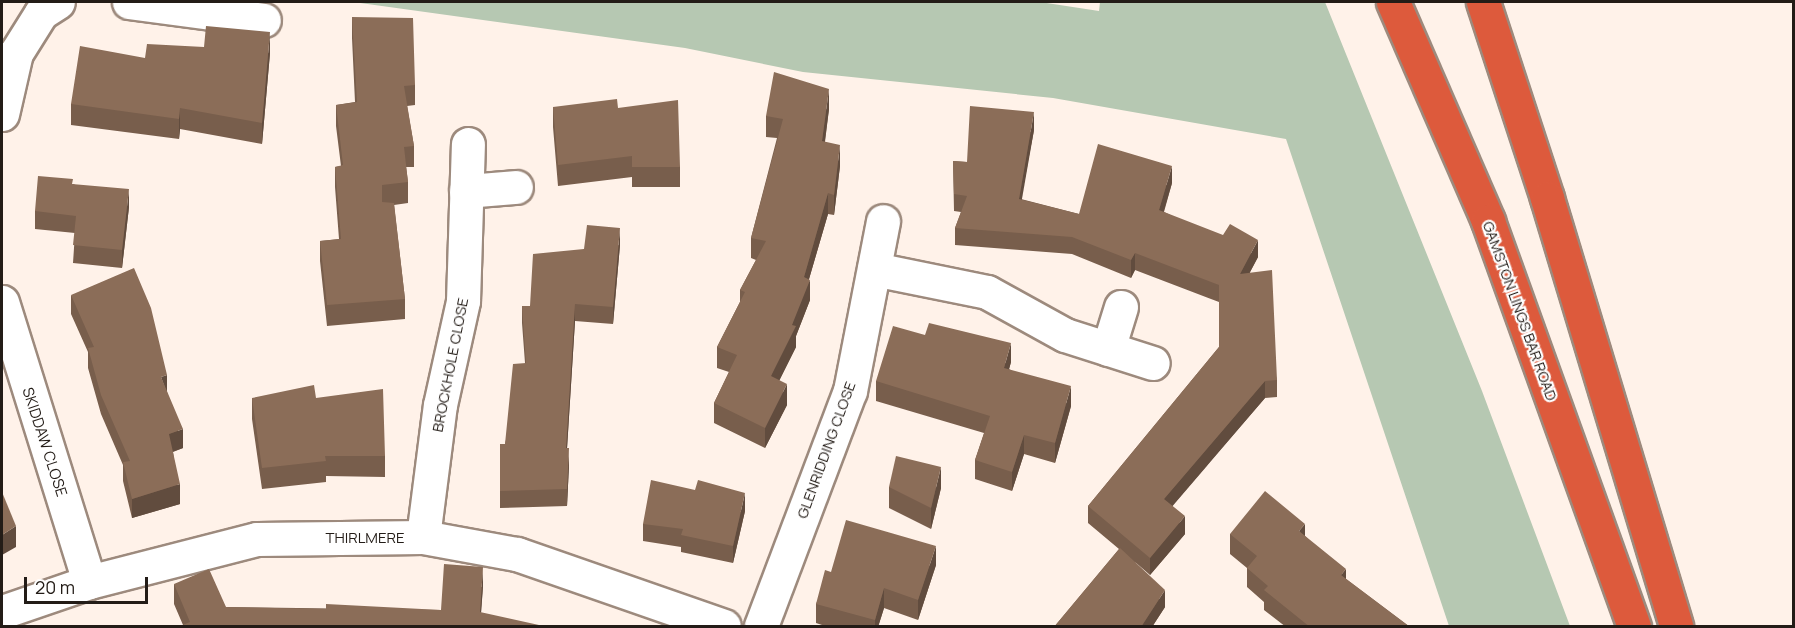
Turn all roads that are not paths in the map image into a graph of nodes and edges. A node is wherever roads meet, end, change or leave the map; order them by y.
1 (58, 2) edge
2 (129, 2) edge
3 (1393, 2) edge
4 (1483, 2) edge
5 (264, 20) dead end
6 (2, 114) edge
7 (468, 144) dead end
8 (516, 187) dead end
9 (466, 192) junction
10 (883, 221) dead end
11 (874, 269) junction
12 (2, 302) edge
13 (1121, 307) dead end
14 (1108, 349) junction
15 (1153, 363) dead end
16 (423, 537) junction
17 (90, 582) junction
18 (2, 612) edge
19 (724, 627) edge
20 (760, 627) edge
21 (1634, 627) edge
22 (1676, 627) edge

1 - 6 street
2 - 5 street
3 - 21 highway, GAMSTON LINGS BAR ROAD
4 - 22 highway
7 - 9 street, BROCKHOLE CLOSE
8 - 9 street
9 - 16 street, BROCKHOLE CLOSE
10 - 11 street, GLENRIDDING CLOSE
11 - 14 street
11 - 20 street, GLENRIDDING CLOSE
12 - 17 street, SKIDDAW CLOSE
13 - 14 street
14 - 15 street
16 - 17 street, THIRLMERE
16 - 19 street, THIRLMERE
17 - 18 street, THIRLMERE

